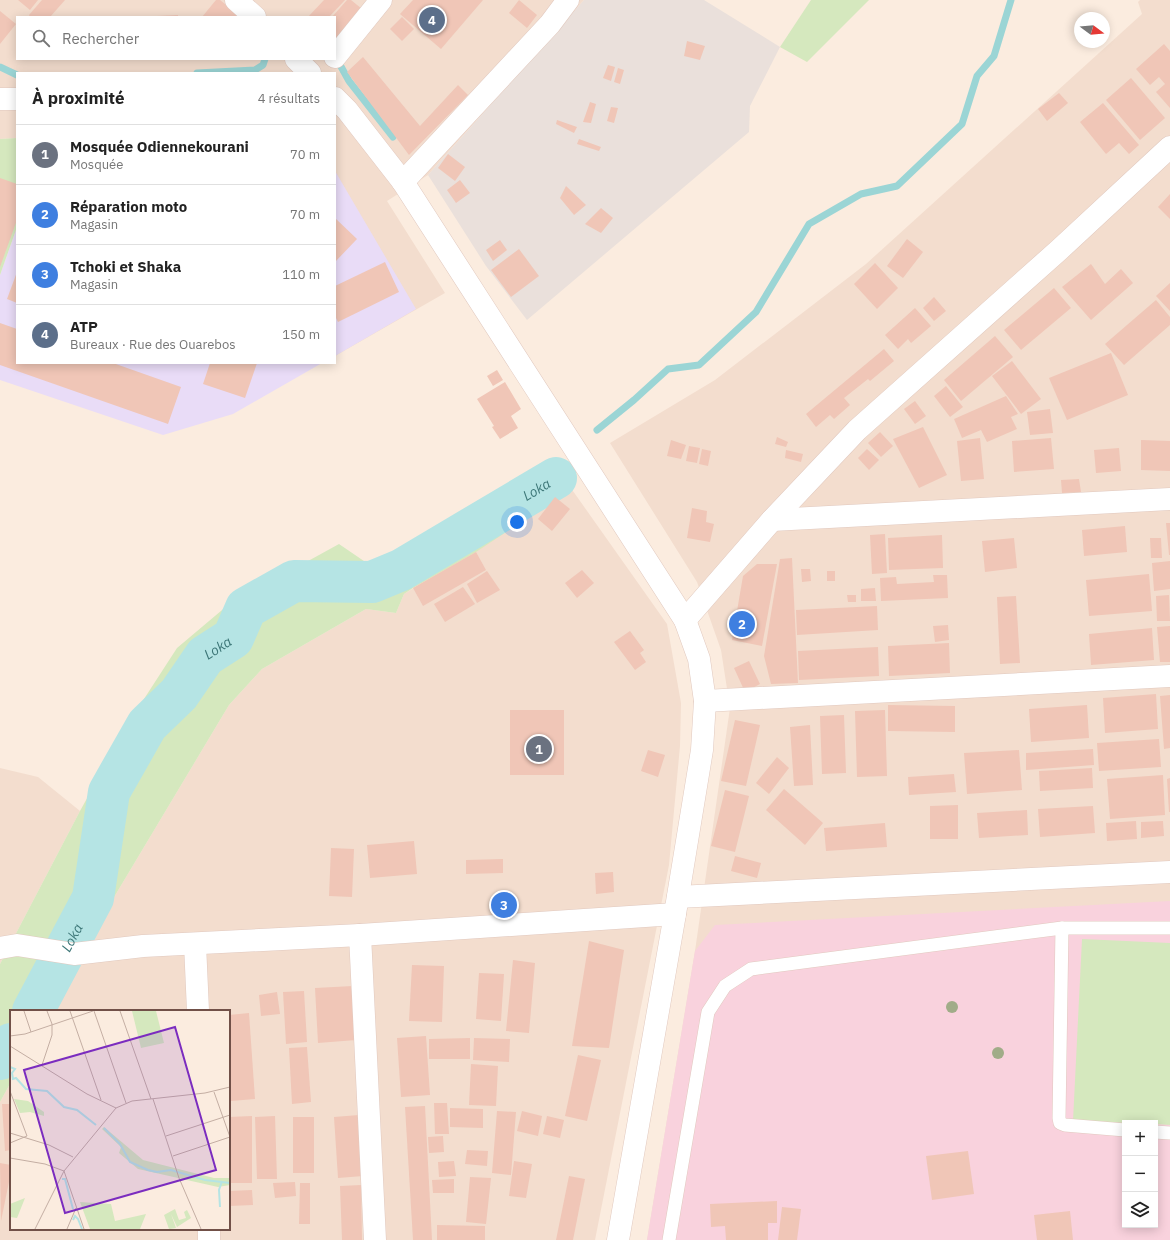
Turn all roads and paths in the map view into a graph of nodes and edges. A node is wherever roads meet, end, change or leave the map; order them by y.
1 (236, 0) edge
2 (381, 0) edge
3 (568, 0) edge
4 (253, 16) edge
5 (336, 56) edge
6 (297, 60) edge
7 (332, 60) edge
8 (309, 72) edge
9 (323, 72) edge
10 (336, 99) edge
11 (1170, 147) edge
12 (403, 182) junction
13 (1170, 499) edge
14 (772, 520) junction
15 (685, 620) junction
16 (1170, 676) edge
17 (705, 701) junction
18 (1170, 872) edge
19 (676, 906) junction
20 (1062, 928) junction
21 (1170, 928) edge
22 (360, 935) junction
23 (195, 944) junction
24 (9, 947) edge
25 (198, 1010) edge
26 (1122, 1130) edge
27 (1158, 1132) edge
28 (1170, 1133) edge
29 (374, 1240) edge
30 (618, 1240) edge
31 (669, 1240) edge

1 - 4 street
2 - 5 street
3 - 12 street
6 - 8 street
7 - 9 street
10 - 12 street
11 - 14 street
12 - 15 street
13 - 14 street
14 - 15 street
15 - 17 street
16 - 17 street
17 - 19 street
18 - 19 street
19 - 22 street
19 - 30 street
20 - 21 lane
20 - 26 lane
20 - 31 lane
22 - 23 street
22 - 29 street
23 - 24 street
23 - 25 street
27 - 28 lane

